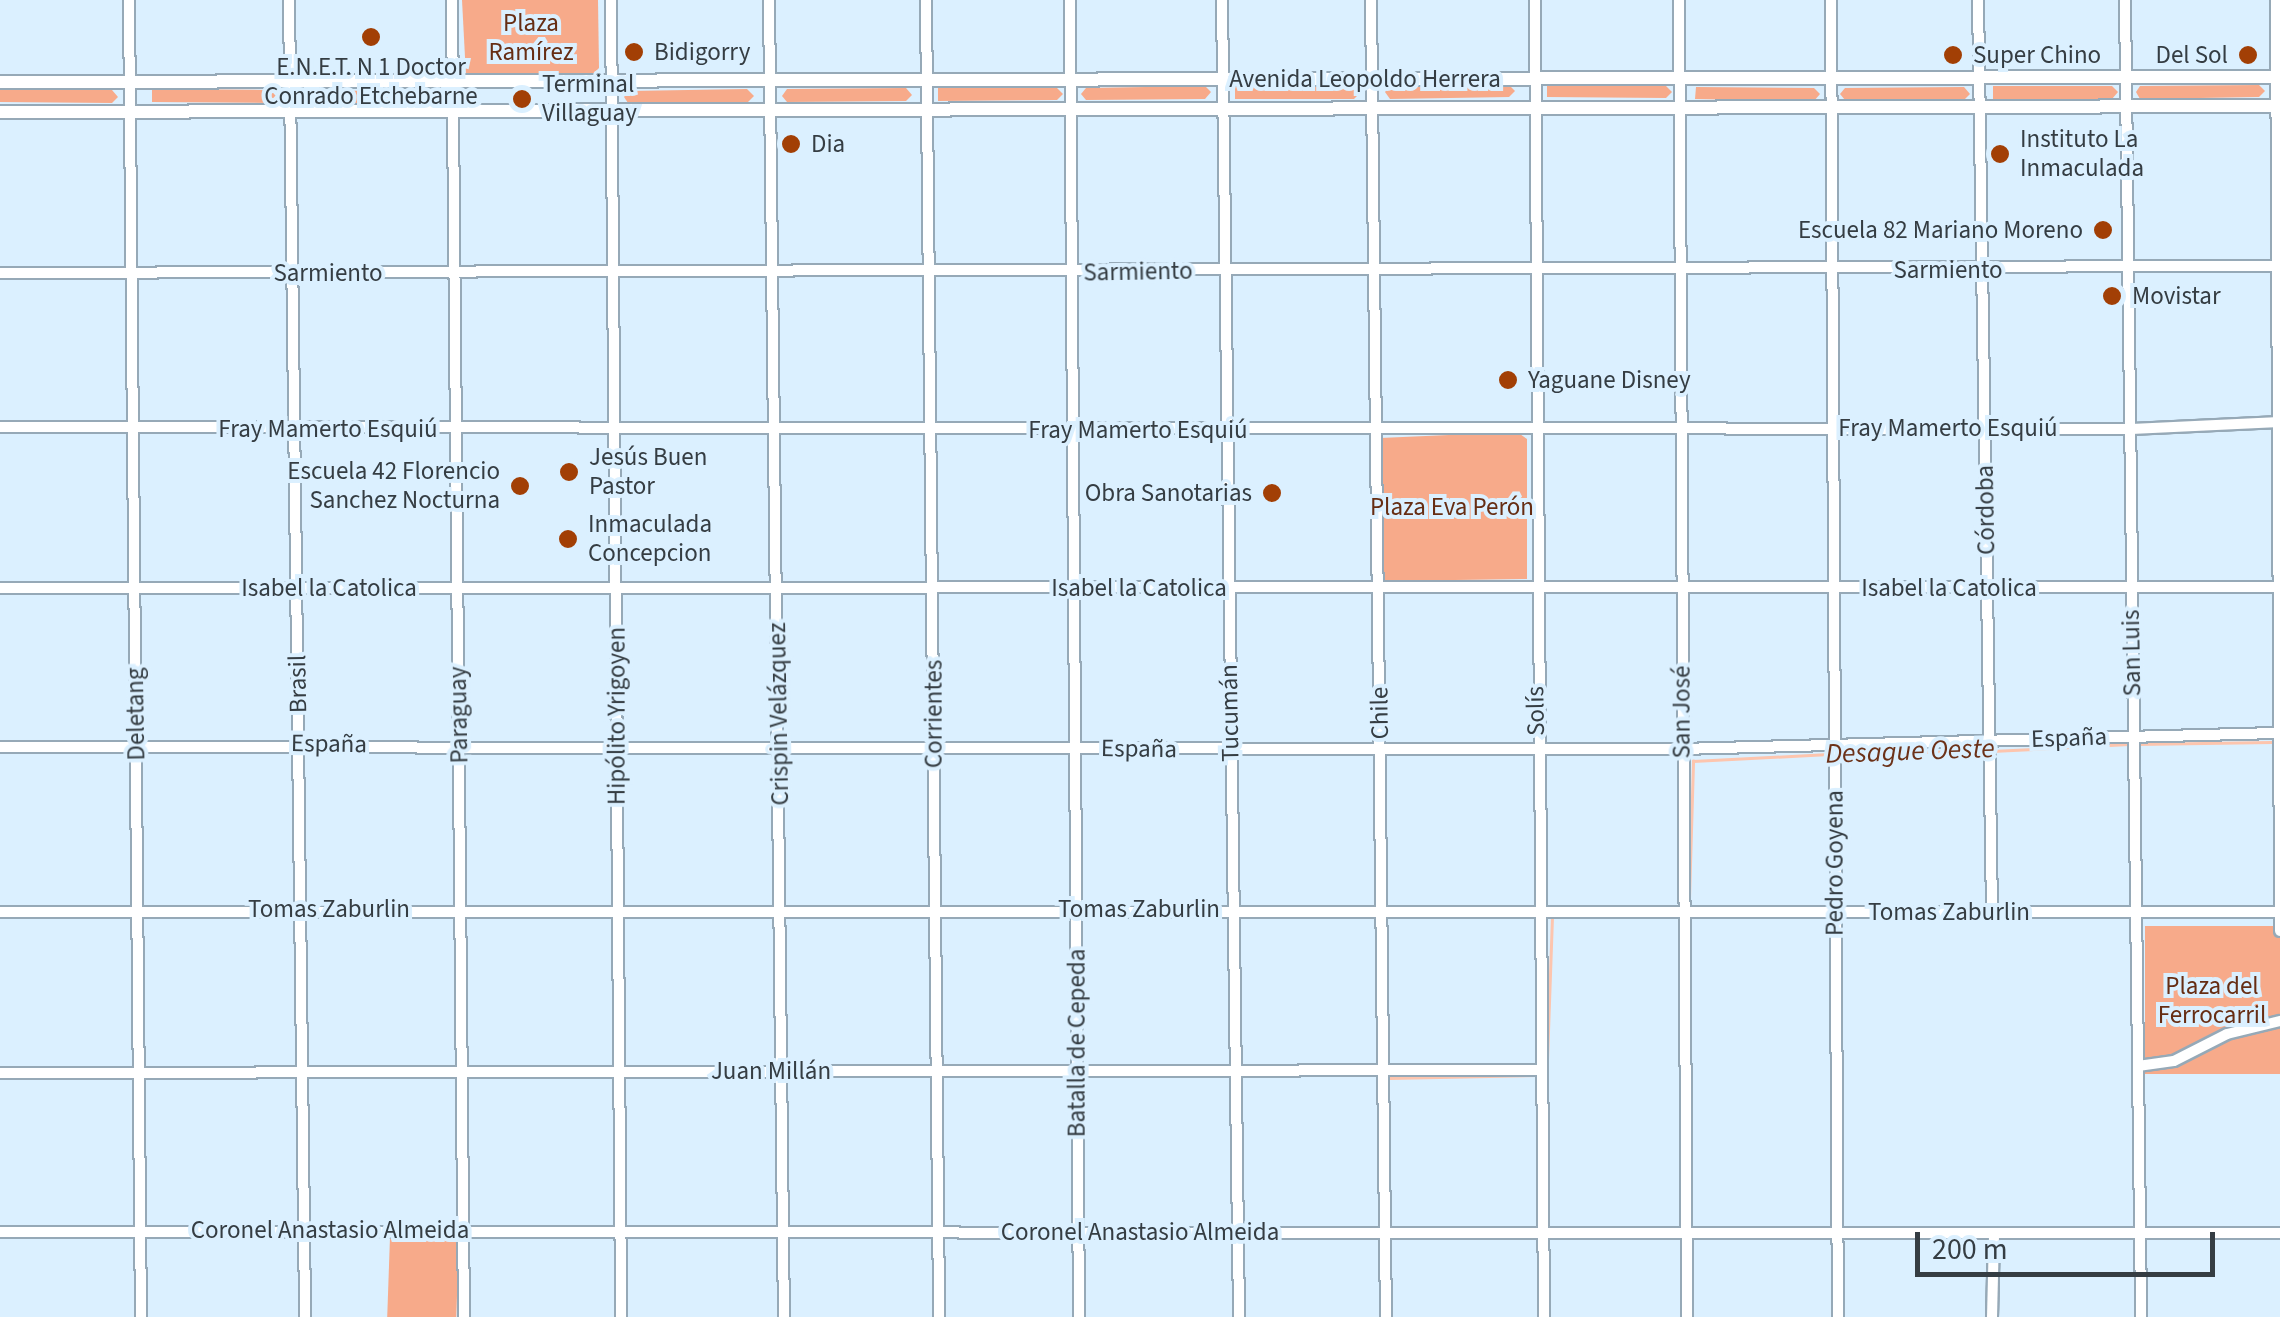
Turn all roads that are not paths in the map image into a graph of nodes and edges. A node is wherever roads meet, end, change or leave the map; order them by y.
1 (129, 0) edge
2 (290, 0) edge
3 (452, 0) edge
4 (611, 0) edge
5 (769, 0) edge
6 (926, 0) edge
7 (1070, 0) edge
8 (1222, 0) edge
9 (1371, 0) edge
10 (1534, 0) edge
11 (1679, 0) edge
12 (1832, 0) edge
13 (1978, 0) edge
14 (2126, 0) edge
15 (2276, 0) edge
16 (2278, 77) edge
17 (1534, 78) junction
18 (2127, 79) junction
19 (1222, 80) junction
20 (1371, 80) junction
21 (1680, 80) junction
22 (1980, 80) junction
23 (926, 81) junction
24 (1070, 81) junction
25 (1832, 81) junction
26 (0, 82) edge
27 (770, 82) junction
28 (130, 83) junction
29 (290, 84) junction
30 (612, 84) junction
31 (454, 85) junction
32 (1535, 106) junction
33 (2278, 106) edge
34 (1373, 108) junction
35 (1681, 108) junction
36 (1981, 108) junction
37 (1222, 109) junction
38 (1832, 109) junction
39 (926, 110) junction
40 (1070, 110) junction
41 (2126, 110) junction
42 (292, 111) junction
43 (770, 111) junction
44 (0, 112) edge
45 (131, 112) junction
46 (454, 114) junction
47 (612, 114) junction
48 (2278, 266) edge
49 (2128, 269) junction
50 (1535, 270) junction
51 (1681, 270) junction
52 (1833, 270) junction
53 (1982, 270) junction
54 (613, 271) junction
55 (1222, 271) junction
56 (1375, 271) junction
57 (455, 272) junction
58 (772, 272) junction
59 (928, 272) junction
60 (0, 273) edge
61 (132, 273) junction
62 (294, 273) junction
63 (1071, 273) junction
64 (2278, 422) edge
65 (1533, 426) junction
66 (1681, 426) junction
67 (0, 428) edge
68 (134, 428) junction
69 (1834, 428) junction
70 (1984, 428) junction
71 (2131, 428) junction
72 (295, 429) junction
73 (456, 429) junction
74 (1376, 429) junction
75 (615, 430) junction
76 (774, 430) junction
77 (931, 430) junction
78 (1072, 430) junction
79 (1226, 430) junction
80 (0, 588) edge
81 (135, 588) junction
82 (297, 588) junction
83 (458, 588) junction
84 (777, 588) junction
85 (934, 588) junction
86 (1074, 588) junction
87 (1228, 588) junction
88 (1378, 588) junction
89 (1534, 588) junction
90 (1683, 588) junction
91 (1836, 588) junction
92 (1988, 588) junction
93 (2132, 588) junction
94 (2279, 588) edge
95 (616, 589) junction
96 (2278, 734) edge
97 (2134, 735) junction
98 (1988, 741) junction
99 (298, 743) junction
100 (136, 745) junction
101 (459, 746) junction
102 (0, 747) edge
103 (617, 747) junction
104 (934, 747) junction
105 (1834, 747) junction
106 (1075, 748) junction
107 (1537, 748) junction
108 (1681, 748) junction
109 (780, 749) junction
110 (1231, 750) junction
111 (1380, 750) junction
112 (2279, 751) edge
113 (1538, 907) junction
114 (300, 908) junction
115 (1076, 908) junction
116 (1684, 908) junction
117 (138, 909) junction
118 (460, 909) junction
119 (937, 909) junction
120 (1234, 909) junction
121 (618, 910) junction
122 (1382, 910) junction
123 (781, 911) junction
124 (0, 912) edge
125 (1836, 912) junction
126 (1992, 912) junction
127 (2279, 912) edge
128 (2136, 914) junction
129 (2280, 931) edge
130 (2280, 1021) edge
131 (2138, 1066) junction
132 (1384, 1068) junction
133 (938, 1070) junction
134 (1236, 1070) junction
135 (1542, 1070) junction
136 (783, 1071) junction
137 (1078, 1071) junction
138 (302, 1072) junction
139 (462, 1072) junction
140 (620, 1072) junction
141 (0, 1073) edge
142 (139, 1073) junction
143 (463, 1229) junction
144 (140, 1230) junction
145 (0, 1232) edge
146 (304, 1232) junction
147 (620, 1232) junction
148 (784, 1232) junction
149 (938, 1232) junction
150 (1079, 1232) junction
151 (1238, 1232) junction
152 (1386, 1232) junction
153 (1543, 1232) junction
154 (1687, 1232) junction
155 (1838, 1233) junction
156 (1994, 1233) junction
157 (2141, 1233) junction
158 (2280, 1234) edge
159 (141, 1317) edge
160 (304, 1317) edge
161 (464, 1317) edge
162 (621, 1317) edge
163 (784, 1317) edge
164 (939, 1317) edge
165 (1079, 1317) edge
166 (1238, 1317) edge
167 (1386, 1317) edge
168 (1544, 1317) edge
169 (1687, 1317) edge
170 (1838, 1317) edge
171 (1992, 1317) edge
172 (2141, 1317) edge

1 - 28 street
2 - 29 street
3 - 31 street
4 - 30 street, Hipólito Yrigoyen
5 - 27 street, Crispin Velázquez
6 - 23 street, Corrientes
7 - 24 street, Batalla de Cepeda
8 - 19 street, Tucumán
9 - 20 street, Chile
10 - 17 street, Solís
11 - 21 street, San José
12 - 25 street, Pedro Goyena
13 - 22 street, Córdoba
14 - 18 street, San Luis
15 - 16 street
16 - 18 street, Avenida Leopoldo Herrera
16 - 33 street
17 - 20 street, Avenida Leopoldo Herrera
17 - 21 street, Avenida Leopoldo Herrera
17 - 32 street, Solís
18 - 22 street, Avenida Leopoldo Herrera
18 - 41 street, San Luis
19 - 20 street, Avenida Leopoldo Herrera
19 - 24 street, Avenida Leopoldo Herrera
19 - 37 street, Tucumán
20 - 34 street, Chile
21 - 25 street, Avenida Leopoldo Herrera
21 - 35 street, San José
22 - 25 street, Avenida Leopoldo Herrera
22 - 36 street, Córdoba
23 - 24 street, Avenida Leopoldo Herrera
23 - 27 street, Avenida Leopoldo Herrera
23 - 39 street, Corrientes
24 - 40 street, Batalla de Cepeda
25 - 38 street, Pedro Goyena
26 - 28 street, Avenida Leopoldo Herrera
27 - 30 street, Avenida Leopoldo Herrera
27 - 43 street, Crispin Velázquez
28 - 29 street, Avenida Leopoldo Herrera
28 - 45 street
29 - 31 street, Avenida Leopoldo Herrera
29 - 42 street
30 - 31 street, Avenida Leopoldo Herrera
30 - 47 street, Hipólito Yrigoyen
31 - 46 street
32 - 34 street, Avenida Leopoldo Herrera
32 - 35 street, Avenida Leopoldo Herrera
32 - 50 street, Solís
33 - 41 street, Avenida Leopoldo Herrera
33 - 48 street
34 - 37 street, Avenida Leopoldo Herrera
34 - 56 street, Chile
35 - 38 street, Avenida Leopoldo Herrera
35 - 51 street, San José
36 - 38 street, Avenida Leopoldo Herrera
36 - 41 street, Avenida Leopoldo Herrera
36 - 53 street, Córdoba
37 - 40 street, Avenida Leopoldo Herrera
37 - 55 street, Tucumán
38 - 52 street, Pedro Goyena
39 - 40 street, Avenida Leopoldo Herrera
39 - 43 street, Avenida Leopoldo Herrera
39 - 59 street, Corrientes
40 - 63 street, Batalla de Cepeda
41 - 49 street, San Luis
42 - 45 street, Avenida Leopoldo Herrera
42 - 46 street, Avenida Leopoldo Herrera
42 - 62 street, Brasil
43 - 47 street, Avenida Leopoldo Herrera
43 - 58 street, Crispin Velázquez
44 - 45 street, Avenida Leopoldo Herrera
45 - 61 street, Deletang
46 - 47 street, Avenida Leopoldo Herrera
46 - 57 street, Paraguay
47 - 54 street, Hipólito Yrigoyen
48 - 49 street, Sarmiento
48 - 64 street
49 - 53 street, Sarmiento
49 - 71 street, San Luis
50 - 51 street, Sarmiento
50 - 56 street, Sarmiento
50 - 65 street, Solís
51 - 52 street, Sarmiento
51 - 66 street, San José
52 - 53 street, Sarmiento
52 - 69 street, Pedro Goyena
53 - 70 street, Córdoba
54 - 57 street, Sarmiento
54 - 58 street, Sarmiento
54 - 75 street, Hipólito Yrigoyen
55 - 56 street, Sarmiento
55 - 63 street, Sarmiento
55 - 79 street, Tucumán
56 - 74 street, Chile
57 - 62 street, Sarmiento
57 - 73 street, Paraguay
58 - 59 street, Sarmiento
58 - 76 street, Crispin Velázquez
59 - 63 street, Sarmiento
59 - 77 street, Corrientes
60 - 61 street, Sarmiento
61 - 62 street, Sarmiento
61 - 68 street, Deletang
62 - 72 street, Brasil
63 - 78 street, Batalla de Cepeda
64 - 71 street, Fray Mamerto Esquiú
64 - 94 street
65 - 66 street, Fray Mamerto Esquiú
65 - 74 street, Fray Mamerto Esquiú
65 - 89 street, Solís
66 - 69 street, Fray Mamerto Esquiú
66 - 90 street, San José
67 - 68 street, Fray Mamerto Esquiú
68 - 72 street, Fray Mamerto Esquiú
68 - 81 street, Deletang
69 - 70 street, Fray Mamerto Esquiú
69 - 91 street, Pedro Goyena
70 - 71 street, Fray Mamerto Esquiú
70 - 92 street, Córdoba
71 - 93 street, San Luis
72 - 73 street, Fray Mamerto Esquiú
72 - 82 street, Brasil
73 - 75 street, Fray Mamerto Esquiú
73 - 83 street, Paraguay
74 - 79 street, Fray Mamerto Esquiú
74 - 88 street, Chile
75 - 76 street, Fray Mamerto Esquiú
75 - 95 street, Hipólito Yrigoyen
76 - 77 street, Fray Mamerto Esquiú
76 - 84 street, Crispin Velázquez
77 - 78 street, Fray Mamerto Esquiú
77 - 85 street, Corrientes
78 - 79 street, Fray Mamerto Esquiú
78 - 86 street, Batalla de Cepeda
79 - 87 street, Tucumán
80 - 81 street, Isabel la Catolica
81 - 82 street, Isabel la Catolica
81 - 100 street, Deletang
82 - 83 street, Isabel la Catolica
82 - 99 street, Brasil
83 - 95 street, Isabel la Catolica
83 - 101 street, Paraguay
84 - 85 street, Isabel la Catolica
84 - 95 street, Isabel la Catolica
84 - 109 street, Crispin Velázquez
85 - 86 street, Isabel la Catolica
85 - 104 street, Corrientes
86 - 87 street, Isabel la Catolica
86 - 106 street, Batalla de Cepeda
87 - 88 street, Isabel la Catolica
87 - 110 street, Tucumán
88 - 89 street, Isabel la Catolica
88 - 111 street, Chile
89 - 90 street, Isabel la Catolica
89 - 107 street, Solís
90 - 91 street, Isabel la Catolica
90 - 108 street, San José
91 - 92 street, Isabel la Catolica
91 - 105 street, Pedro Goyena
92 - 93 street, Isabel la Catolica
92 - 98 street, Córdoba
93 - 94 street, Isabel la Catolica
93 - 97 street, San Luis
94 - 96 street
95 - 103 street, Hipólito Yrigoyen
96 - 97 street, España
96 - 112 street
97 - 98 street, España
97 - 128 street, San Luis
98 - 105 street, España
98 - 126 street, Córdoba
99 - 100 street, España
99 - 101 street, España
99 - 114 street, Brasil
100 - 102 street, España
100 - 117 street, Deletang
101 - 103 street, España
101 - 118 street, Paraguay
103 - 109 street, España
103 - 121 street, Hipólito Yrigoyen
104 - 106 street, España
104 - 109 street, España
104 - 119 street, Corrientes
105 - 108 street, España
105 - 125 street, Pedro Goyena
106 - 110 street, España
106 - 115 street, Batalla de Cepeda
107 - 108 street, España
107 - 111 street, España
107 - 113 street, Solís
108 - 116 street, San José
109 - 123 street, Crispin Velázquez
110 - 111 street, España
110 - 120 street, Tucumán
111 - 122 street, Chile
112 - 127 street
113 - 116 street, Tomas Zaburlin
113 - 122 street, Tomas Zaburlin
113 - 135 street, Solís
114 - 117 street, Tomas Zaburlin
114 - 118 street, Tomas Zaburlin
114 - 138 street, Brasil
115 - 119 street, Tomas Zaburlin
115 - 120 street, Tomas Zaburlin
115 - 137 street, Batalla de Cepeda
116 - 125 street, Tomas Zaburlin
116 - 154 street, San José
117 - 124 street, Tomas Zaburlin
117 - 142 street, Deletang
118 - 121 street, Tomas Zaburlin
118 - 139 street, Paraguay
119 - 123 street, Tomas Zaburlin
119 - 133 street, Corrientes
120 - 122 street, Tomas Zaburlin
120 - 134 street, Tucumán
121 - 123 street, Tomas Zaburlin
121 - 140 street, Hipólito Yrigoyen
122 - 132 street, Chile
123 - 136 street, Crispin Velázquez
125 - 126 street, Tomas Zaburlin
125 - 155 street, Pedro Goyena
126 - 128 street, Tomas Zaburlin
127 - 128 street, Tomas Zaburlin
127 - 129 street
128 - 131 street, San Luis
130 - 131 street
131 - 157 street, San Luis
132 - 134 street, Juan Millán
132 - 135 street, Juan Millán
132 - 152 street, Chile
133 - 136 street, Juan Millán
133 - 137 street, Juan Millán
133 - 149 street, Corrientes
134 - 137 street, Juan Millán
134 - 151 street, Tucumán
135 - 153 street, Solís
136 - 140 street, Juan Millán
136 - 148 street, Crispin Velázquez
137 - 150 street, Batalla de Cepeda
138 - 139 street, Juan Millán
138 - 142 street, Juan Millán
138 - 146 street, Brasil
139 - 140 street, Juan Millán
139 - 143 street, Paraguay
140 - 147 street, Hipólito Yrigoyen
141 - 142 street, Juan Millán
142 - 144 street, Deletang
143 - 146 street, Coronel Anastasio Almeida
143 - 147 street, Coronel Anastasio Almeida
143 - 161 street, Paraguay
144 - 145 street, Coronel Anastasio Almeida
144 - 146 street, Coronel Anastasio Almeida
144 - 159 street, Deletang
146 - 160 street, Brasil
147 - 148 street, Coronel Anastasio Almeida
147 - 162 street, Hipólito Yrigoyen
148 - 149 street, Coronel Anastasio Almeida
148 - 163 street, Crispin Velázquez
149 - 150 street, Coronel Anastasio Almeida
149 - 164 street, Corrientes
150 - 151 street, Coronel Anastasio Almeida
150 - 165 street, Batalla de Cepeda
151 - 152 street, Coronel Anastasio Almeida
151 - 166 street, Tucumán
152 - 153 street, Coronel Anastasio Almeida
152 - 167 street, Chile
153 - 154 street, Coronel Anastasio Almeida
153 - 168 street, Solís
154 - 155 street, Coronel Anastasio Almeida
154 - 169 street, San José
155 - 156 street, Coronel Anastasio Almeida
155 - 170 street, Pedro Goyena
156 - 157 street, Coronel Anastasio Almeida
156 - 171 street
157 - 158 street, Coronel Anastasio Almeida
157 - 172 street, San Luis

